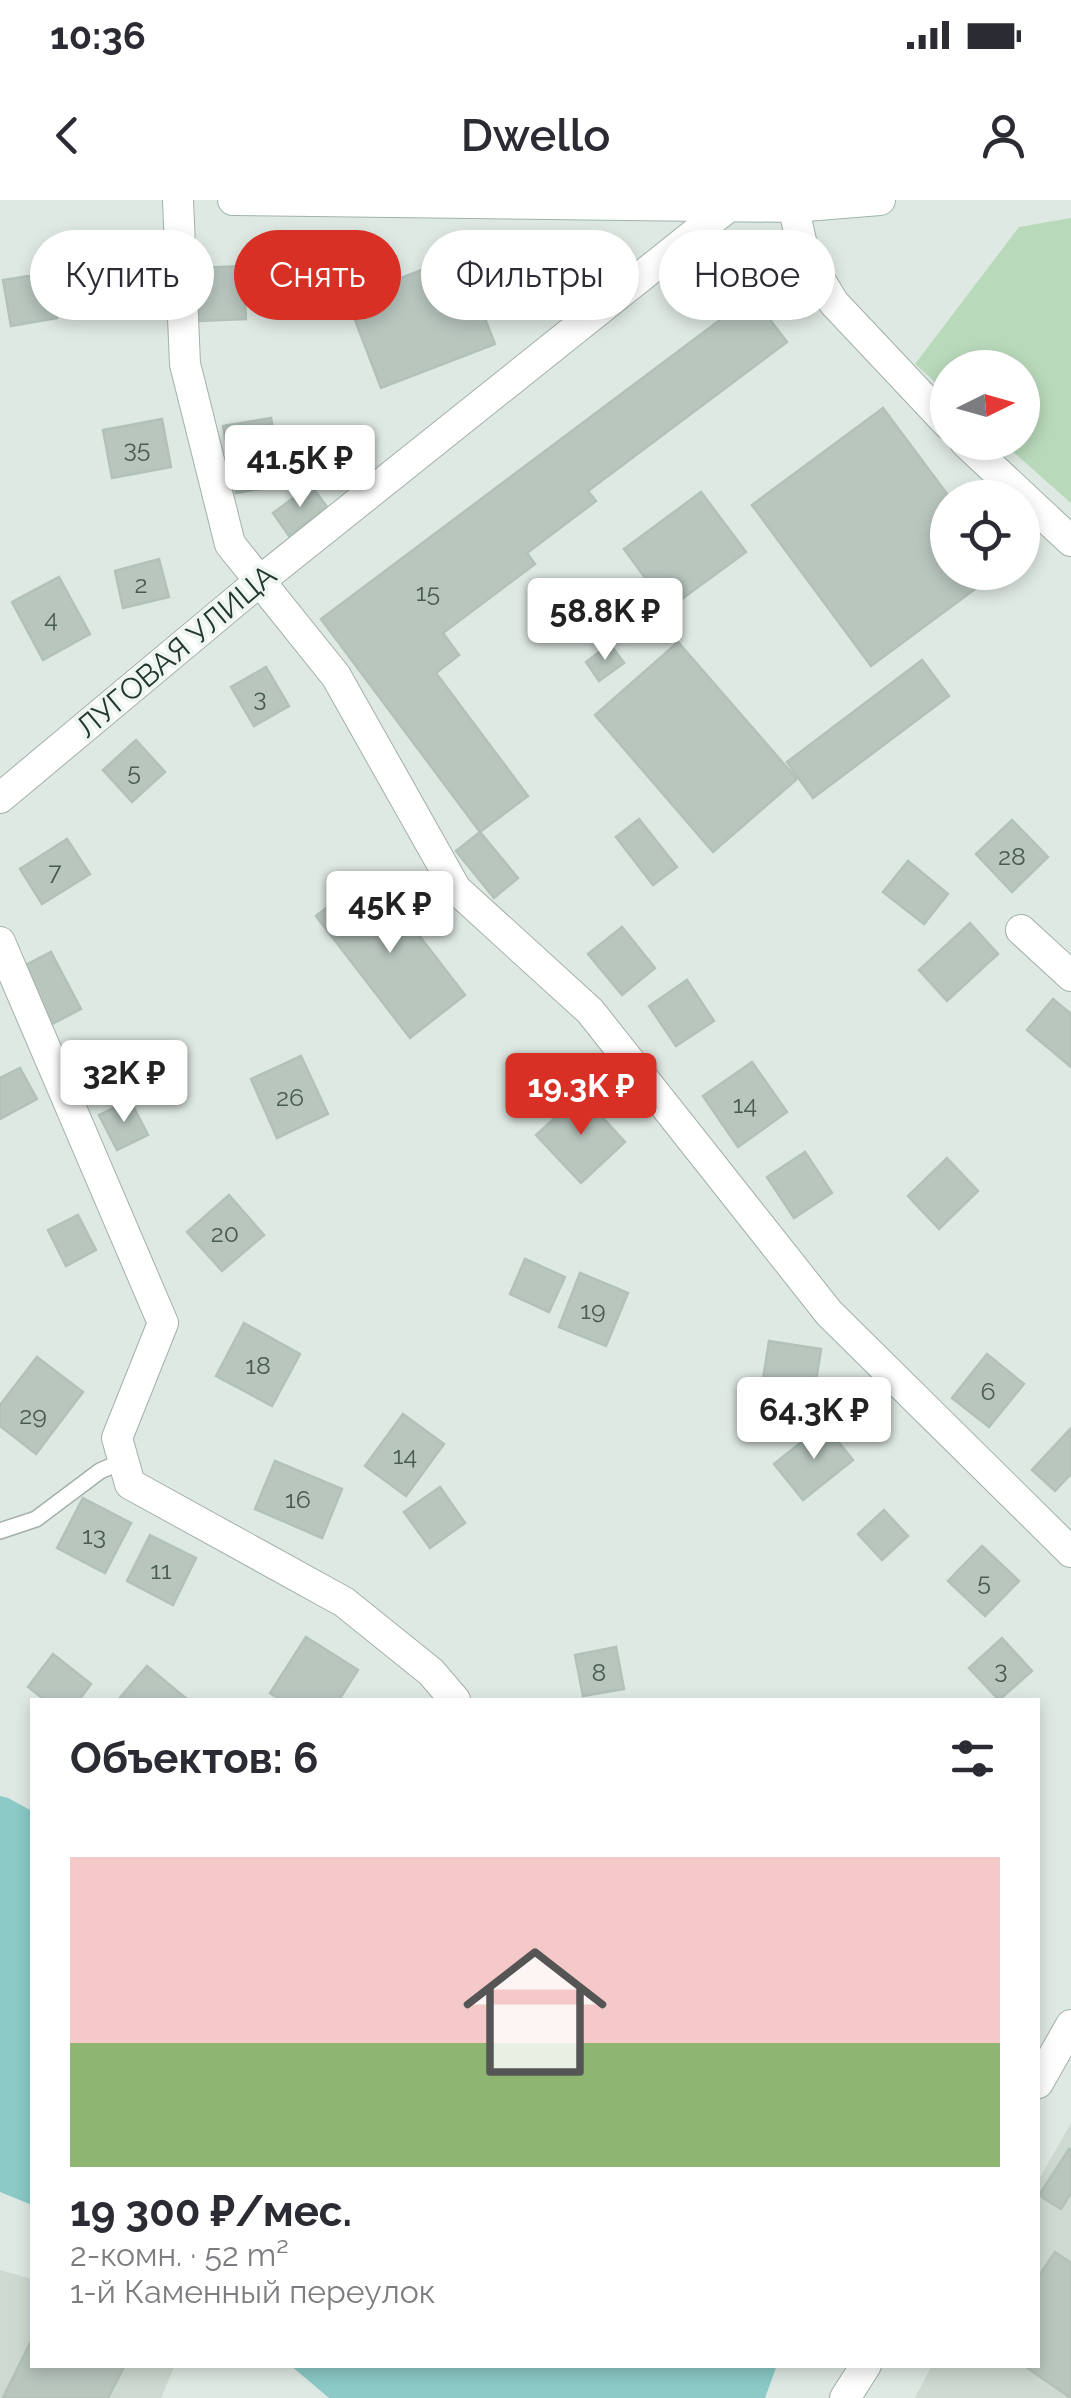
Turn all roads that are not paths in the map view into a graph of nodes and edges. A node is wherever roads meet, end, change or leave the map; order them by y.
1 (178, 200) edge
2 (234, 200) edge
3 (880, 200) edge
4 (792, 204) edge
5 (728, 207) junction
6 (930, 405) edge
7 (985, 460) edge
8 (1071, 541) edge
9 (261, 580) junction
10 (0, 798) edge
11 (1021, 930) dead end
12 (0, 942) edge
13 (1071, 976) edge
14 (123, 1461) junction
15 (0, 1531) edge
16 (1071, 1552) edge
17 (453, 1698) edge
18 (1071, 2025) edge
19 (1040, 2079) edge
20 (864, 2368) edge
21 (845, 2398) edge

1 - 9 street
2 - 5 street
3 - 4 street
4 - 5 street
4 - 6 street
5 - 9 street, ЛУГОВАЯ УЛИЦА
7 - 8 street
9 - 10 street, ЛУГОВАЯ УЛИЦА
9 - 16 street
11 - 13 street
12 - 14 street
14 - 15 lane
14 - 17 street
18 - 19 street
20 - 21 street

